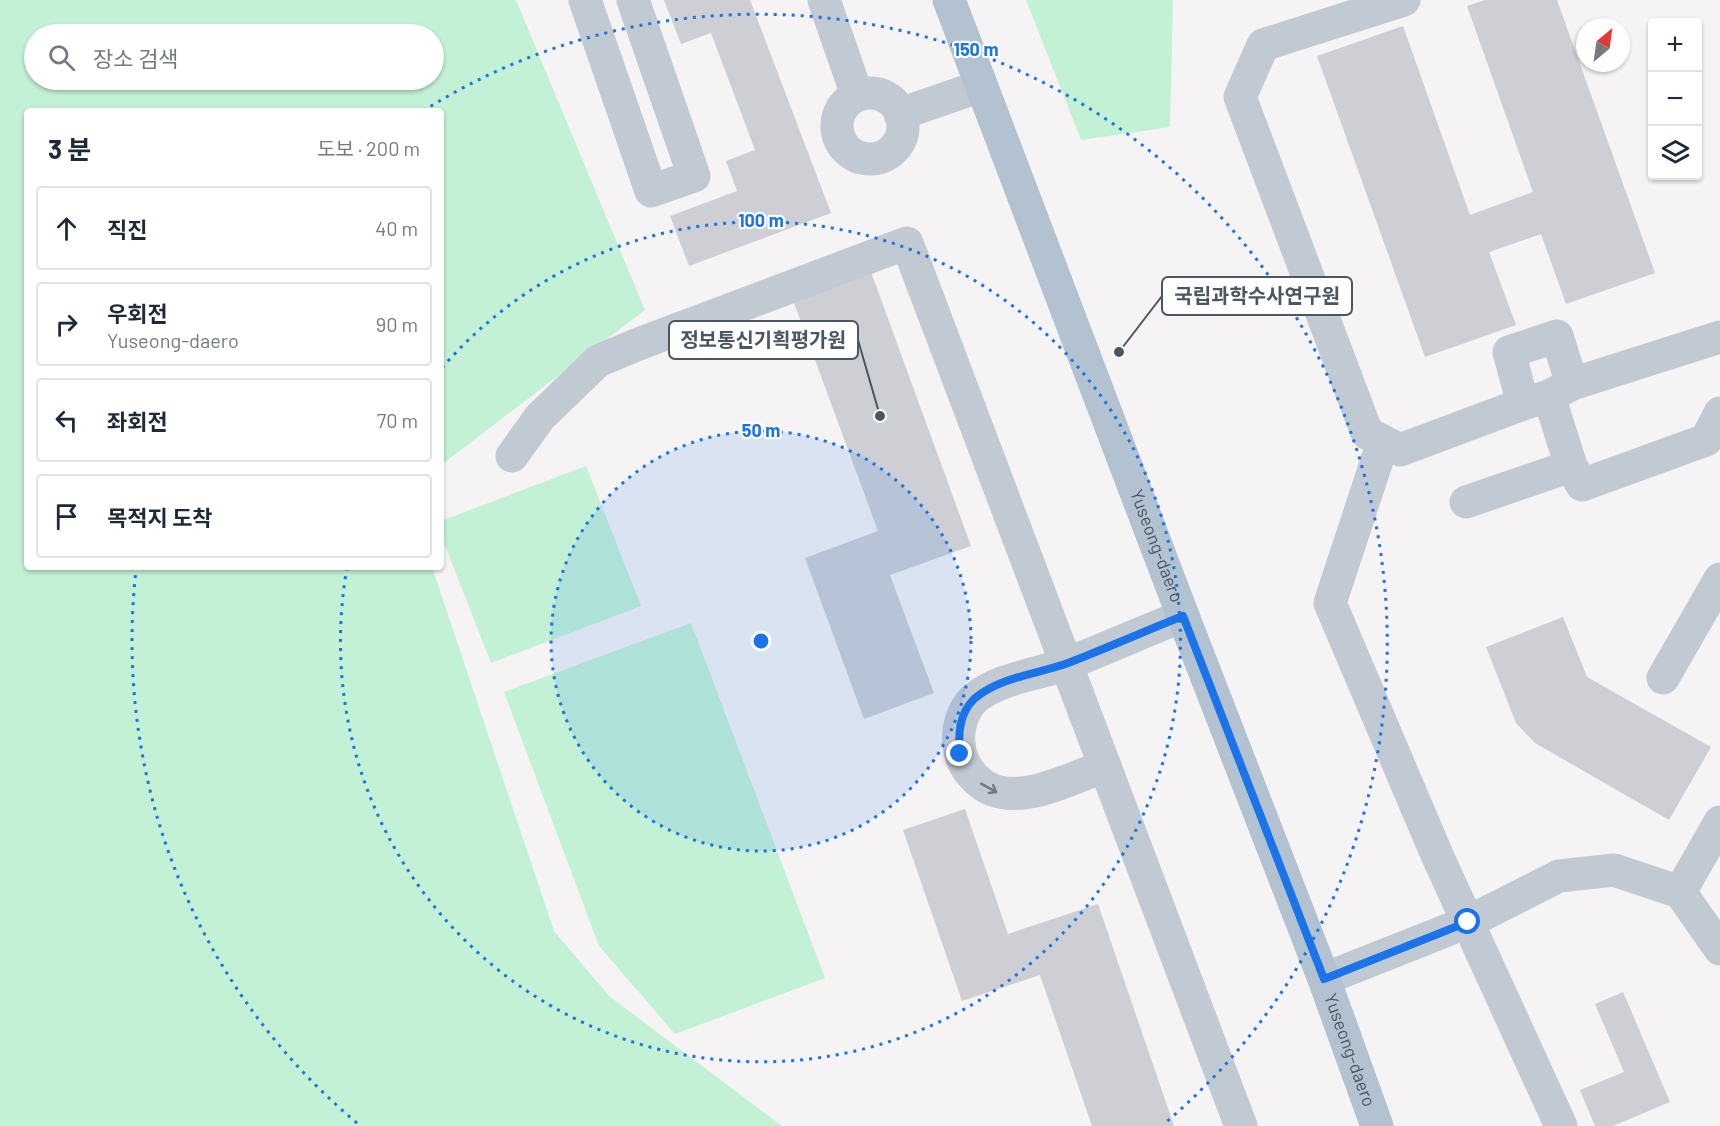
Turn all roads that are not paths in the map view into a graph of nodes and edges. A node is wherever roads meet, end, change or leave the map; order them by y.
1 (585, 0) edge
2 (633, 0) edge
3 (824, 0) edge
4 (949, 0) edge
5 (1404, 0) edge
6 (981, 86) junction
7 (857, 95) junction
8 (900, 114) junction
9 (1720, 337) edge
10 (1548, 394) junction
11 (1720, 413) edge
12 (1383, 442) junction
13 (512, 456) dead end
14 (1571, 466) junction
15 (1466, 502) dead end
16 (1720, 579) edge
17 (1183, 616) junction
18 (1066, 664) junction
19 (1663, 678) dead end
20 (1105, 766) junction
21 (1720, 822) edge
22 (1680, 892) junction
23 (1468, 922) junction
24 (1720, 948) edge
25 (1324, 979) junction
26 (1241, 1126) edge
27 (1377, 1126) edge
28 (1561, 1126) edge

1 - 2 lane
3 - 7 lane
4 - 6 main road, Yuseong-daero
5 - 12 lane
6 - 8 lane
6 - 17 main road, Yuseong-daero
7 - 8 lane
7 - 8 lane
9 - 10 lane
10 - 12 lane
10 - 14 lane
11 - 14 lane
12 - 23 lane
13 - 18 lane
14 - 15 lane
16 - 19 lane
17 - 18 lane
17 - 25 main road, Yuseong-daero
18 - 20 lane
18 -> 20 lane
20 - 26 lane
21 - 22 lane
22 - 23 lane
22 - 24 lane
23 - 25 lane
23 - 28 lane
25 - 27 main road, Yuseong-daero

